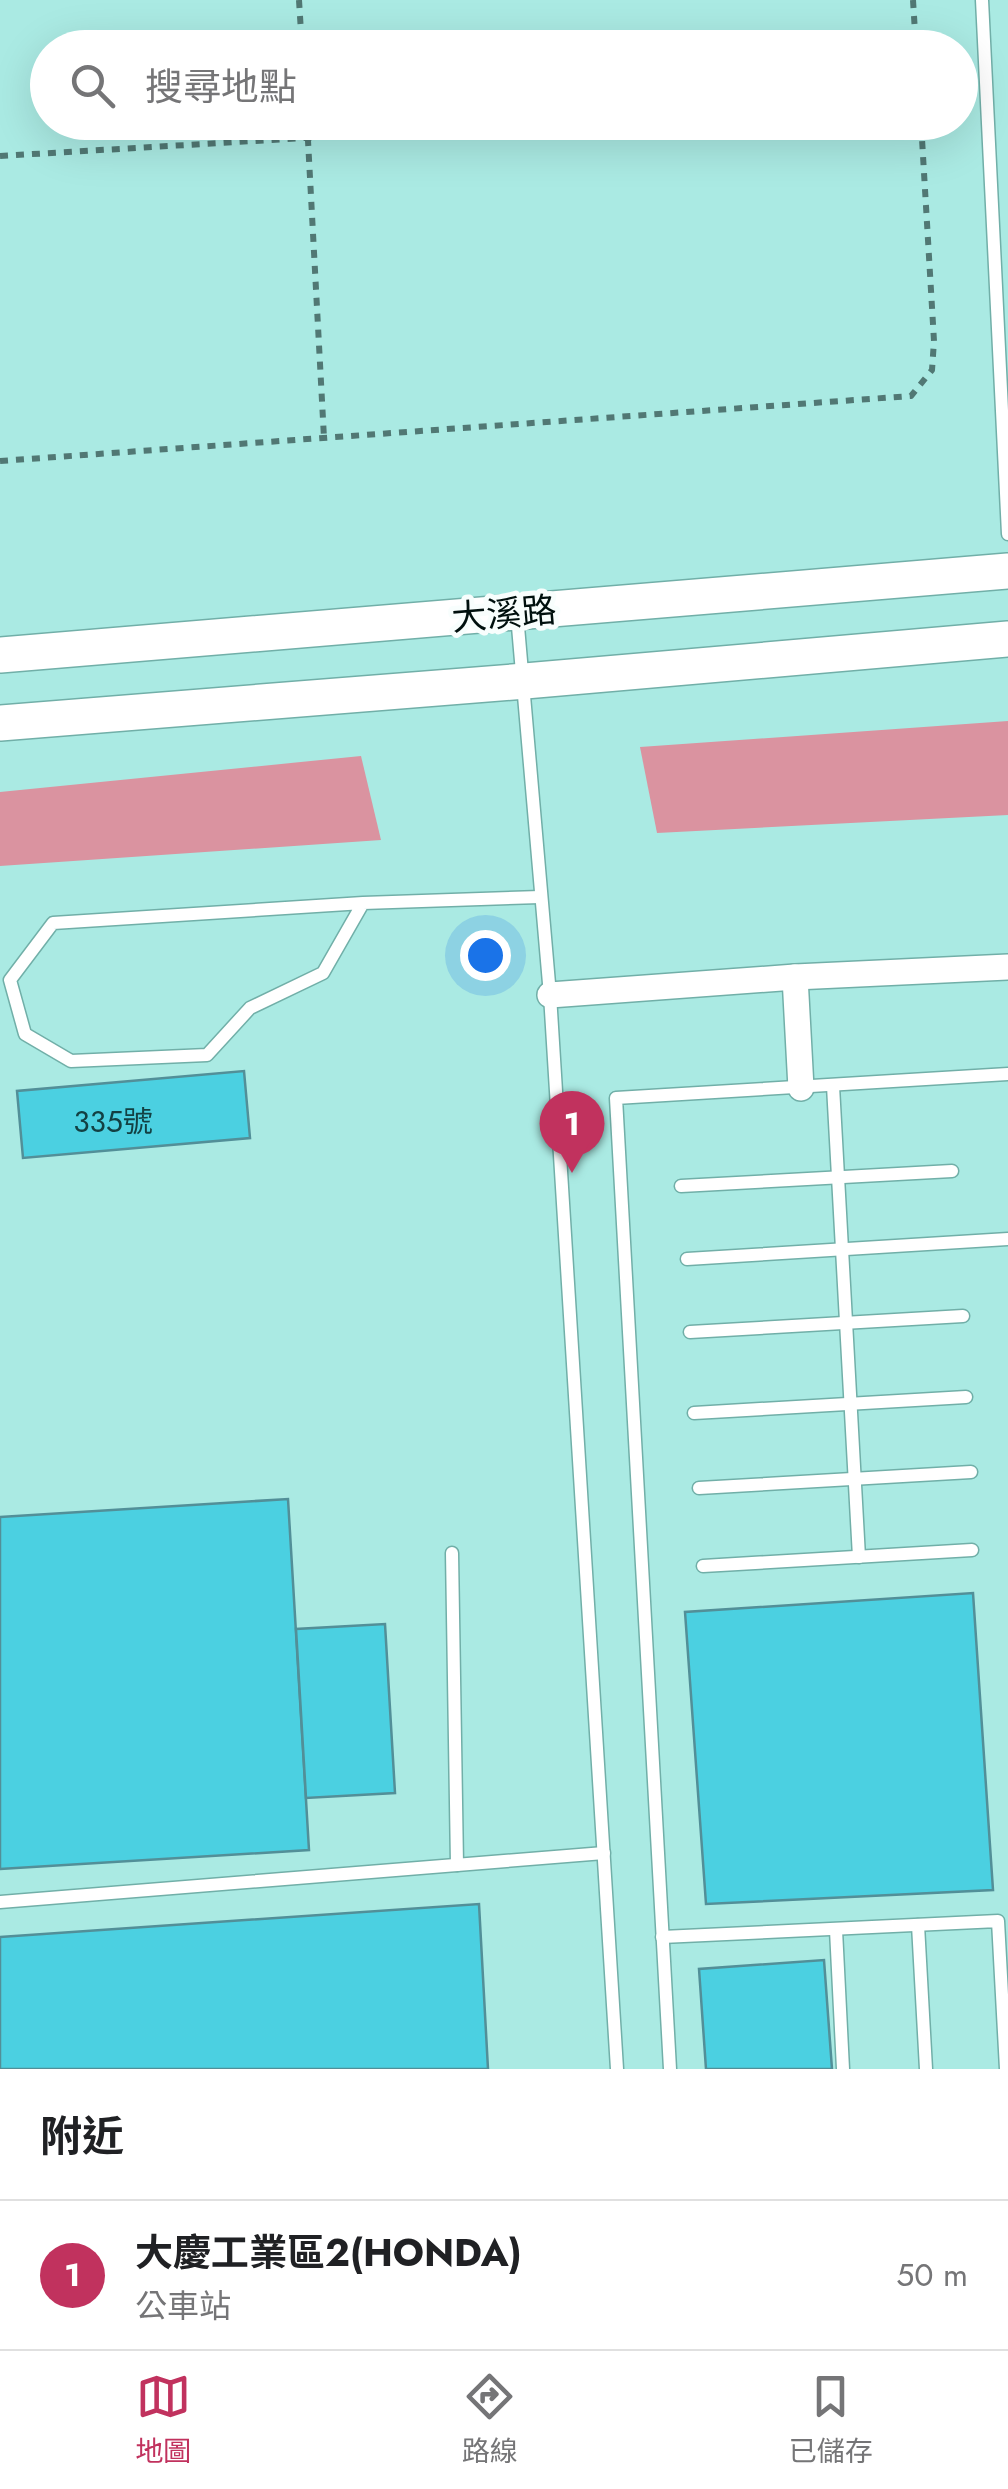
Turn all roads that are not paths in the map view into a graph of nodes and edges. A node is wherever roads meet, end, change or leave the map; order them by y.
1 (982, 0) edge
2 (1008, 534) edge
3 (1008, 571) edge
4 (517, 613) junction
5 (1008, 639) edge
6 (0, 655) edge
7 (524, 681) junction
8 (0, 723) edge
9 (540, 897) junction
10 (363, 903) junction
11 (1008, 967) edge
12 (795, 977) junction
13 (550, 995) junction
14 (1008, 1074) edge
15 (833, 1086) junction
16 (801, 1088) junction
17 (952, 1170) dead end
18 (838, 1177) junction
19 (681, 1186) dead end
20 (1008, 1239) edge
21 (842, 1250) junction
22 (687, 1260) dead end
23 (963, 1316) dead end
24 (846, 1323) junction
25 (690, 1332) dead end
26 (966, 1397) dead end
27 (850, 1404) junction
28 (694, 1413) dead end
29 (971, 1472) dead end
30 (854, 1479) junction
31 (699, 1488) dead end
32 (972, 1550) dead end
33 (452, 1553) dead end
34 (858, 1557) junction
35 (703, 1566) dead end
36 (604, 1853) junction
37 (457, 1865) junction
38 (0, 1902) edge
39 (918, 1926) junction
40 (836, 1930) junction
41 (662, 1937) junction
42 (617, 2069) edge
43 (670, 2069) edge
44 (843, 2069) edge
45 (926, 2069) edge
46 (1006, 2069) edge

1 - 2 lane
3 - 4 main road, 大溪路
4 - 6 main road, 大溪路
4 - 7 lane
5 - 7 main road, 大溪路
7 - 8 main road, 大溪路
7 - 9 lane
9 - 10 lane
9 - 13 lane
10 - 10 lane
11 - 12 street
12 - 13 street
12 - 16 street
13 - 36 lane
14 - 15 lane
15 - 16 lane
15 - 18 lane
16 - 41 lane
17 - 18 lane
18 - 19 lane
18 - 21 lane
20 - 21 lane
21 - 22 lane
21 - 24 lane
23 - 24 lane
24 - 25 lane
24 - 27 lane
26 - 27 lane
27 - 28 lane
27 - 30 lane
29 - 30 lane
30 - 31 lane
30 - 34 lane
32 - 34 lane
33 - 37 lane
34 - 35 lane
36 - 37 lane
36 - 42 lane
37 - 38 lane
39 - 40 lane
39 - 45 lane
39 - 46 lane
40 - 41 lane
40 - 44 lane
41 - 43 lane

